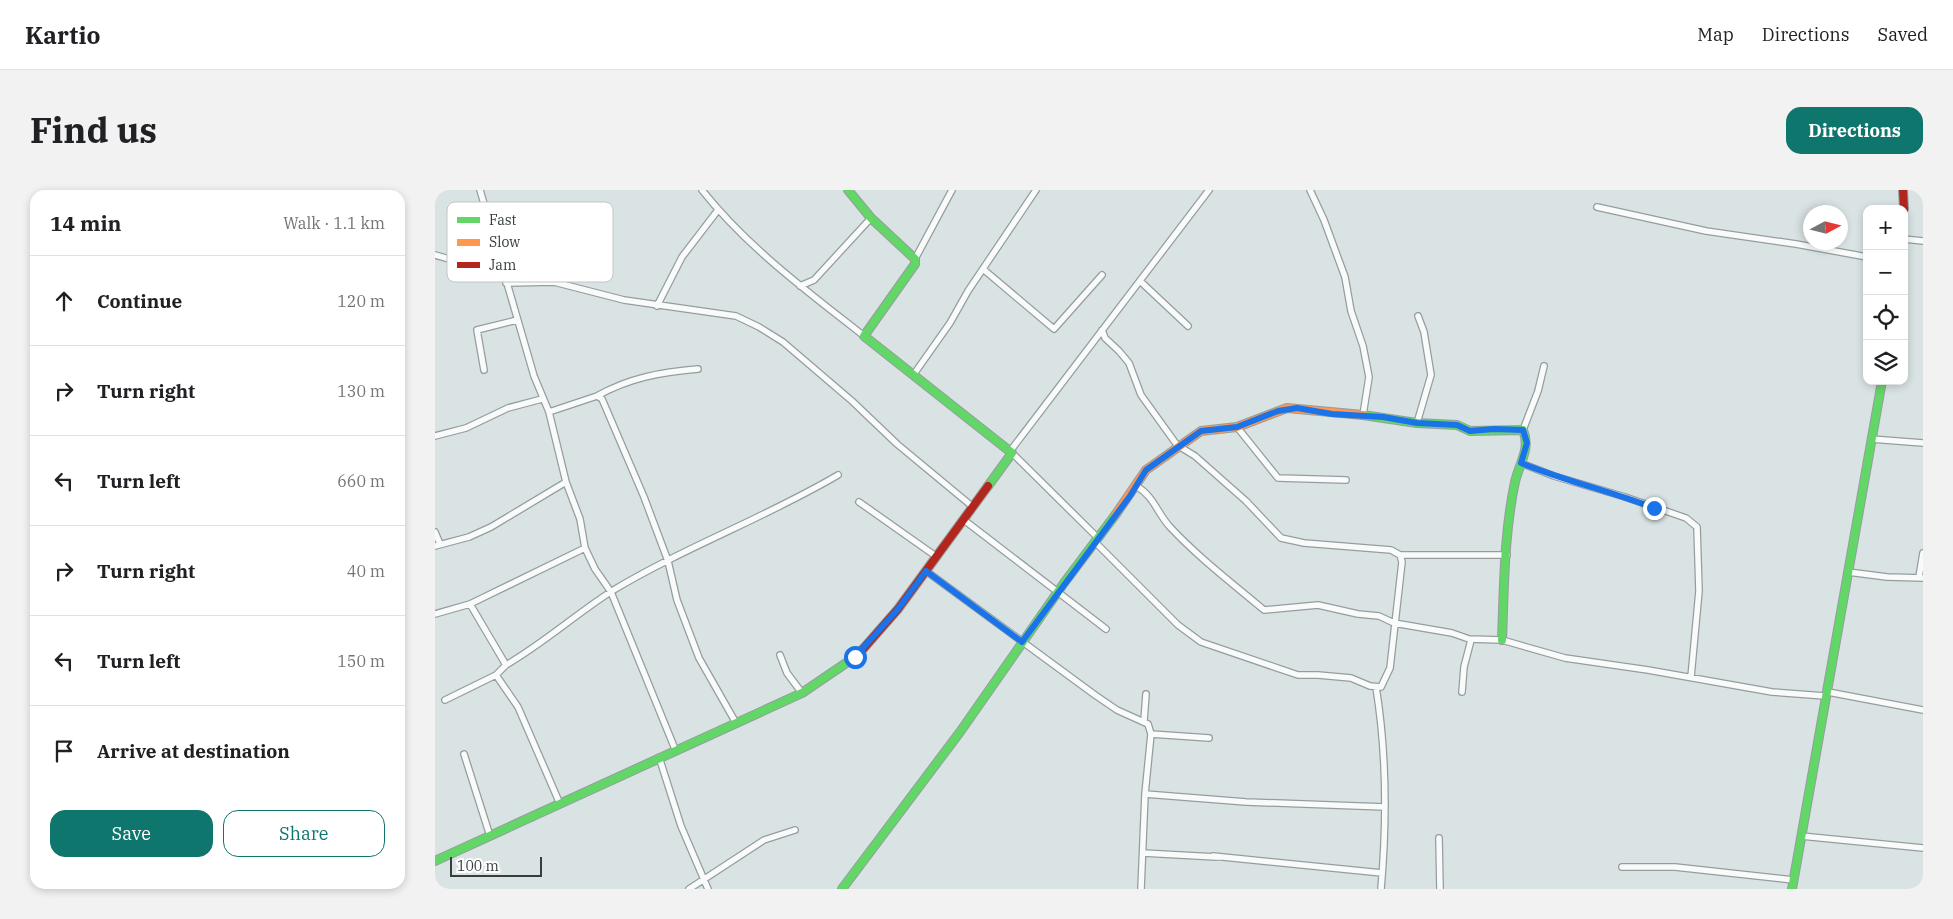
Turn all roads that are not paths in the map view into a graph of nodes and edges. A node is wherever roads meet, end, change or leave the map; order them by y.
1 (703, 190) edge
2 (952, 190) edge
3 (1036, 190) edge
4 (1209, 190) edge
5 (1310, 190) edge
6 (1903, 190) edge
7 (852, 191) edge
8 (1904, 205) edge
9 (1597, 207) dead end
10 (718, 210) junction
11 (871, 218) junction
12 (1908, 239) edge
13 (1923, 241) edge
14 (1863, 257) edge
15 (915, 259) junction
16 (983, 269) junction
17 (1103, 275) dead end
18 (1139, 281) junction
19 (507, 283) joint
20 (800, 286) junction
21 (657, 306) junction
22 (1418, 316) dead end
23 (517, 320) junction
24 (1188, 326) dead end
25 (1102, 330) junction
26 (864, 336) junction
27 (1544, 366) dead end
28 (698, 369) dead end
29 (484, 370) dead end
30 (914, 374) junction
31 (1881, 385) edge
32 (597, 396) junction
33 (542, 399) junction
34 (549, 412) junction
35 (1363, 415) junction
36 (1417, 423) junction
37 (1237, 427) junction
38 (1523, 430) junction
39 (435, 436) edge
40 (1871, 439) junction
41 (1923, 443) edge
42 (1177, 446) junction
43 (1012, 452) junction
44 (1521, 463) junction
45 (838, 476) dead end
46 (1346, 480) dead end
47 (566, 482) junction
48 (1136, 486) junction
49 (859, 502) dead end
50 (973, 507) junction
51 (964, 520) junction
52 (435, 532) edge
53 (1096, 540) junction
54 (438, 545) edge
55 (585, 548) junction
56 (1923, 553) edge
57 (1400, 554) junction
58 (1507, 555) junction
59 (937, 557) junction
60 (668, 561) junction
61 (926, 571) junction
62 (1848, 572) junction
63 (1921, 578) edge
64 (1059, 591) junction
65 (611, 592) junction
66 (470, 604) junction
67 (435, 614) edge
68 (1394, 623) junction
69 (1106, 629) dead end
70 (1471, 640) junction
71 (1502, 640) junction
72 (1022, 642) junction
73 (780, 655) dead end
74 (507, 665) junction
75 (496, 675) junction
76 (1691, 677) junction
77 (1376, 688) junction
78 (1462, 692) dead end
79 (802, 693) junction
80 (1146, 694) dead end
81 (1825, 696) junction
82 (445, 700) dead end
83 (1923, 710) edge
84 (1144, 721) junction
85 (736, 723) junction
86 (1151, 734) junction
87 (1209, 738) dead end
88 (675, 749) junction
89 (464, 754) dead end
90 (659, 757) junction
91 (1145, 794) junction
92 (560, 804) junction
93 (1240, 805) dead end
94 (1385, 807) junction
95 (795, 830) dead end
96 (490, 836) junction
97 (1801, 836) junction
98 (1439, 838) dead end
99 (1923, 848) edge
100 (1143, 853) junction
101 (1213, 856) junction
102 (435, 860) edge
103 (1263, 860) dead end
104 (1622, 867) dead end
105 (1382, 873) junction
106 (702, 880) junction
107 (1793, 880) junction
108 (689, 889) edge
109 (708, 889) edge
110 (842, 889) edge
111 (1141, 889) edge
112 (1381, 889) edge
113 (1440, 889) edge
114 (1792, 889) edge

1 - 10 street
2 - 15 street
3 - 16 street
4 - 18 street
5 - 35 street
6 - 8 street
7 - 11 street
9 - 14 street
10 - 20 street
10 - 21 street
11 - 15 street
11 - 20 street
12 - 13 street
15 - 26 street
16 - 17 street
16 - 30 street
18 - 24 street
18 - 25 street
19 - 21 street
19 - 23 street
20 - 26 street
21 - 50 street
22 - 36 street
23 - 29 street
23 - 33 street
25 - 42 street
25 - 43 street
26 - 30 street
27 - 38 street
28 - 32 street
30 - 43 street
31 - 40 street
32 - 34 street
32 - 60 street
33 - 34 street
33 - 39 street
34 - 47 street
35 - 36 street
35 - 37 street
36 - 38 street
37 - 42 street
37 - 46 street
38 - 44 street
40 - 41 street
40 - 62 street
42 - 48 street
42 - 57 street
43 - 50 street
43 - 53 street
44 - 58 street
44 - 76 street
45 - 60 street
47 - 54 street
47 - 55 street
48 - 53 street
48 - 68 street
49 - 59 street
50 - 51 street
51 - 59 street
51 - 64 street
52 - 54 street
53 - 64 street
53 - 77 street
55 - 65 street
55 - 66 street
56 - 63 street
57 - 58 street
57 - 68 street
58 - 71 street
59 - 61 street
60 - 65 street
60 - 85 street
61 - 72 street
61 - 79 street
62 - 63 street
62 - 81 street
64 - 69 street
64 - 72 street
65 - 74 street
65 - 88 street
66 - 67 street
66 - 74 street
68 - 70 street
68 - 77 street
70 - 71 street
70 - 78 street
71 - 76 street
72 - 84 street
72 - 110 street
73 - 79 street
74 - 75 street
75 - 82 street
75 - 92 street
76 - 81 street
77 - 94 street
79 - 85 street
80 - 84 street
81 - 83 street
81 - 97 street
84 - 86 street
85 - 88 street
86 - 87 street
86 - 91 street
88 - 90 street
89 - 96 street
90 - 92 street
90 - 106 street
91 - 93 street
91 - 94 street
91 - 100 street
92 - 96 street
94 - 105 street
95 - 106 street
96 - 102 street
97 - 99 street
97 - 107 street
98 - 113 street
100 - 101 street
100 - 111 street
101 - 103 street
101 - 105 street
104 - 107 street
105 - 112 street
106 - 108 street
106 - 109 street
107 - 114 street

